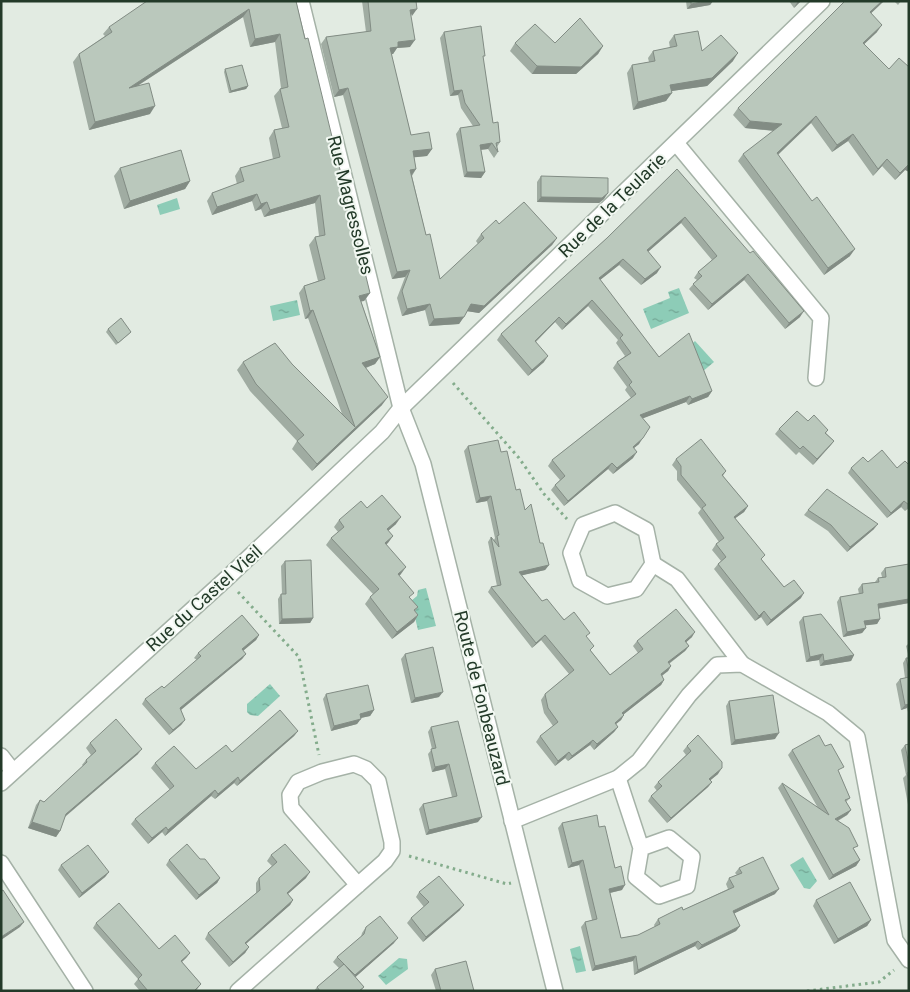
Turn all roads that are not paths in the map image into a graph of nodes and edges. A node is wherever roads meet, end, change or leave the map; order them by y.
1 (301, 1) edge
2 (822, 1) edge
3 (676, 143) junction
4 (816, 378) dead end
5 (401, 408) junction
6 (653, 564) junction
7 (742, 664) junction
8 (1, 756) edge
9 (12, 770) junction
10 (618, 778) junction
11 (1, 782) edge
12 (512, 821) junction
13 (641, 848) dead end
14 (1, 863) edge
15 (358, 885) junction
16 (908, 960) edge
17 (85, 991) edge
18 (238, 991) edge
19 (555, 991) edge

1 - 5 street, Rue Magressolles
2 - 3 street, Rue de la Teularie
3 - 4 street
3 - 5 street, Rue de la Teularie
5 - 9 street, Rue du Castel Vieil
5 - 12 street, Route de Fonbeauzard
6 - 6 street
6 - 7 street
7 - 10 street
7 - 16 street
8 - 9 street
9 - 11 street, Rue du Castel Vieil
10 - 12 street
10 - 13 street
12 - 19 street, Route de Fonbeauzard
14 - 17 street
15 - 15 street
15 - 18 street

